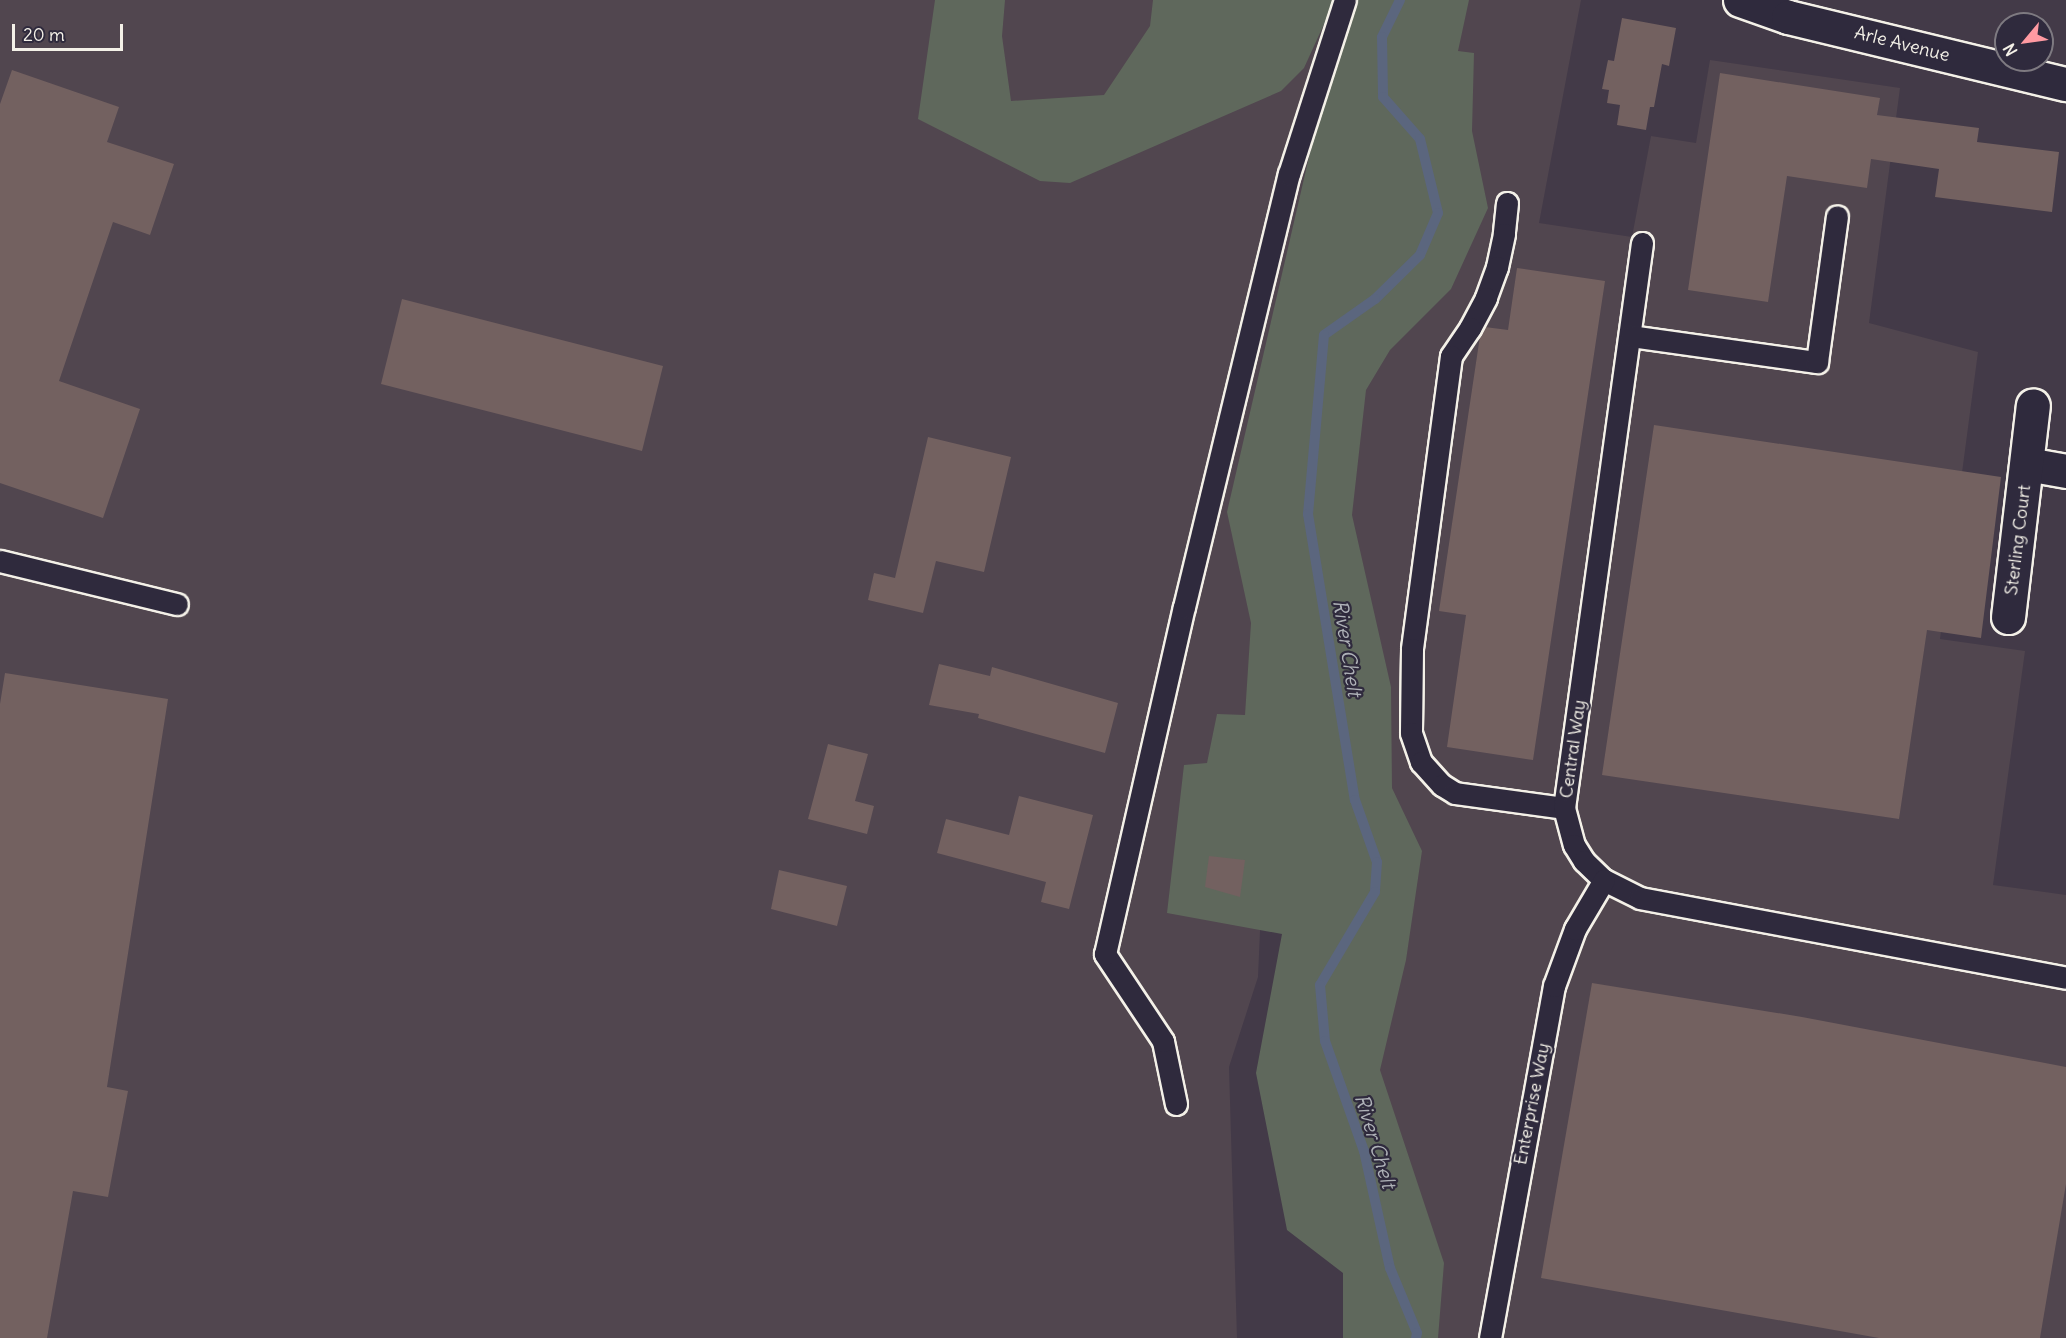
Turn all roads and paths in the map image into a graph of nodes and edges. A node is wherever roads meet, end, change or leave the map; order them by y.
1 (1345, 0) edge
2 (1740, 0) edge
3 (2066, 84) edge
4 (1506, 203) dead end
5 (1837, 216) dead end
6 (1642, 243) dead end
7 (1631, 336) junction
8 (2033, 405) dead end
9 (2027, 464) junction
10 (2066, 471) edge
11 (0, 561) edge
12 (177, 604) dead end
13 (2008, 616) dead end
14 (1564, 808) junction
15 (1604, 880) junction
16 (2066, 978) edge
17 (1176, 1104) dead end
18 (1490, 1338) edge

1 - 17 lane
2 - 3 street, Arle Avenue
4 - 14 lane
5 - 7 lane
6 - 7 lane, Central Way
7 - 14 lane, Central Way
8 - 9 street, Sterling Court
9 - 10 street, Sterling Court
9 - 13 street, Sterling Court
11 - 12 lane
14 - 15 lane, Central Way
15 - 16 lane, Central Way
15 - 18 lane, Enterprise Way

